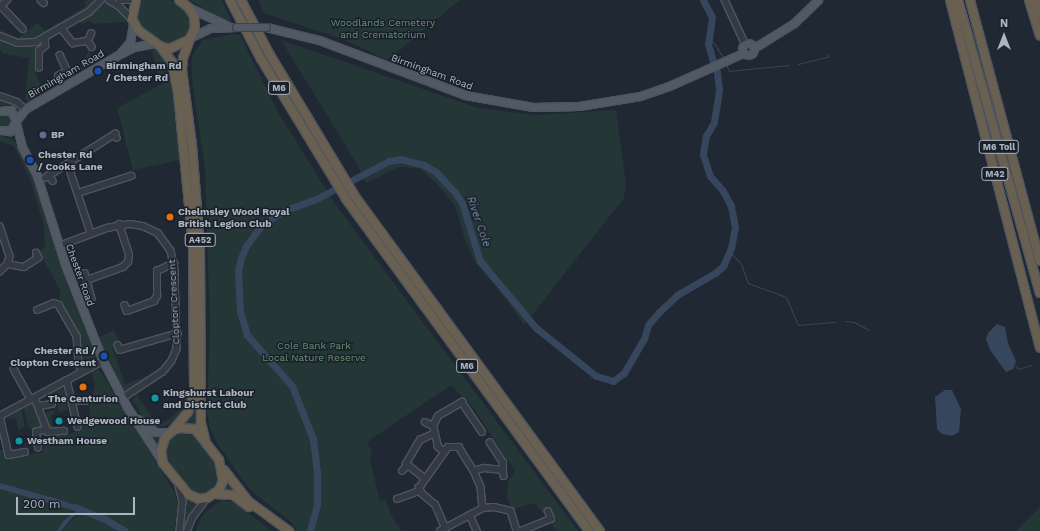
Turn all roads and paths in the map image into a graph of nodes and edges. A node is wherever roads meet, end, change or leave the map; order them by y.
1 (7, 0) edge
2 (101, 0) edge
3 (109, 0) edge
4 (120, 0) edge
5 (131, 0) edge
6 (136, 0) edge
7 (230, 0) edge
8 (241, 0) edge
9 (726, 0) edge
10 (818, 0) edge
11 (950, 0) edge
12 (958, 0) edge
13 (970, 0) edge
14 (1029, 0) edge
15 (1036, 0) edge
16 (183, 3) edge
17 (0, 6) edge
18 (1040, 13) edge
19 (132, 21) junction
20 (233, 26) junction
21 (62, 29) junction
22 (23, 30) dead end
23 (91, 34) dead end
24 (1040, 35) edge
25 (0, 36) edge
26 (191, 38) junction
27 (45, 39) junction
28 (88, 41) junction
29 (745, 43) junction
30 (157, 45) junction
31 (92, 47) dead end
32 (754, 48) junction
33 (743, 53) junction
34 (60, 56) dead end
35 (116, 56) junction
36 (39, 68) dead end
37 (68, 84) junction
38 (0, 96) edge
39 (24, 109) junction
40 (4, 110) edge
41 (16, 122) junction
42 (3, 131) edge
43 (117, 138) dead end
44 (22, 147) junction
45 (68, 164) junction
46 (131, 176) dead end
47 (53, 181) dead end
48 (78, 193) junction
49 (119, 224) junction
50 (0, 226) edge
51 (91, 233) junction
52 (58, 244) junction
53 (36, 253) dead end
54 (1040, 261) edge
55 (174, 263) junction
56 (8, 264) junction
57 (0, 272) edge
58 (84, 273) dead end
59 (86, 280) junction
60 (1040, 293) edge
61 (92, 299) dead end
62 (125, 305) dead end
63 (37, 310) dead end
64 (178, 333) junction
65 (118, 345) dead end
66 (1040, 348) edge
67 (103, 361) junction
68 (14, 369) dead end
69 (82, 372) junction
70 (68, 380) junction
71 (33, 399) junction
72 (122, 399) junction
73 (72, 401) junction
74 (86, 401) dead end
75 (52, 404) dead end
76 (39, 406) junction
77 (127, 407) junction
78 (0, 416) edge
79 (425, 422) dead end
80 (433, 426) junction
81 (78, 427) dead end
82 (47, 429) junction
83 (64, 431) dead end
84 (172, 431) junction
85 (482, 432) dead end
86 (433, 434) junction
87 (206, 442) junction
88 (490, 443) dead end
89 (0, 444) edge
90 (7, 446) junction
91 (38, 448) dead end
92 (25, 452) dead end
93 (444, 452) junction
94 (219, 460) junction
95 (163, 463) junction
96 (407, 466) junction
97 (402, 471) dead end
98 (474, 471) junction
99 (425, 479) junction
100 (178, 485) junction
101 (419, 490) junction
102 (210, 496) junction
103 (397, 499) dead end
104 (578, 501) junction
105 (483, 508) junction
106 (548, 512) dead end
107 (470, 515) junction
108 (442, 530) edge
109 (180, 531) edge
110 (187, 531) edge
111 (281, 531) edge
112 (290, 531) edge
113 (477, 531) edge
114 (517, 531) edge
115 (521, 531) edge
116 (589, 531) edge
117 (600, 531) edge
118 (605, 531) edge

1 - 17 street
2 - 21 street
3 - 19 street
4 - 5 street
6 - 19 highway
7 - 116 highway, M6
8 - 104 highway, M6
9 - 29 street
10 - 32 main road
11 - 66 highway, M42
12 - 60 highway, M6 Toll
13 - 54 highway, M6 Toll
14 - 24 highway
15 - 18 highway
16 - 20 main road, Birmingham Road
16 - 26 highway, A452
17 - 22 street
19 - 30 highway, A452
19 - 35 main road, Birmingham Road
20 - 26 main road, Birmingham Road
20 - 33 main road, Birmingham Road, bridge
21 - 27 street
21 - 28 street
23 - 28 street
25 - 27 street
26 - 30 highway
26 - 87 highway, A452
27 - 36 street
28 - 31 street
29 - 32 main road
29 - 33 main road
30 - 35 main road, Birmingham Road
30 - 84 highway, A452
32 - 33 main road
34 - 37 street
35 - 37 main road, Birmingham Road
37 - 39 main road, Birmingham Road
38 - 39 street
39 - 40 main road, Birmingham Road
39 - 41 main road, Birmingham Road
40 - 41 main road, Chester Road
41 - 42 main road, Birmingham Road
41 - 44 main road, Chester Road
42 - 44 main road, Chester Road
43 - 45 street
44 - 52 main road, Chester Road
45 - 47 street
45 - 48 street
46 - 48 street
48 - 51 street
49 - 51 street, Clopton Crescent
49 - 55 street, Clopton Crescent
49 - 59 street
50 - 56 street
51 - 52 street, Clopton Crescent
52 - 67 main road, Chester Road
53 - 56 street
55 - 62 street
55 - 64 street, Clopton Crescent
56 - 57 street
58 - 59 street
59 - 61 street
63 - 69 street
64 - 65 street
64 - 72 street, Clopton Crescent
67 - 69 street
67 - 72 main road, Chester Road
68 - 71 street
69 - 70 street
70 - 71 street
70 - 73 street
71 - 76 street
71 - 78 street
72 - 77 main road, Chester Road
73 - 74 street
73 - 81 street
75 - 76 street
76 - 82 street
77 - 84 main road, Chester Road
77 - 95 main road, Chester Road
78 - 90 street
79 - 80 street
80 - 85 street
80 - 86 street
82 - 83 street
82 - 91 street
84 - 87 highway, A452
84 - 95 highway, A452
86 - 93 street
86 - 96 street
87 - 94 highway, A452
88 - 98 street
89 - 90 street
90 - 92 street
93 - 98 street
93 - 99 street
94 - 102 highway, A452
94 - 112 highway, A452
95 - 100 highway
96 - 97 street
96 - 99 street
98 - 105 street
99 - 101 street
100 - 102 highway
100 - 109 street
101 - 103 street
101 - 108 street
102 - 110 street
102 - 111 highway
104 - 117 highway, M6
104 - 118 highway, M6
105 - 107 street
105 - 114 street
106 - 115 street
107 - 108 street
107 - 113 street

